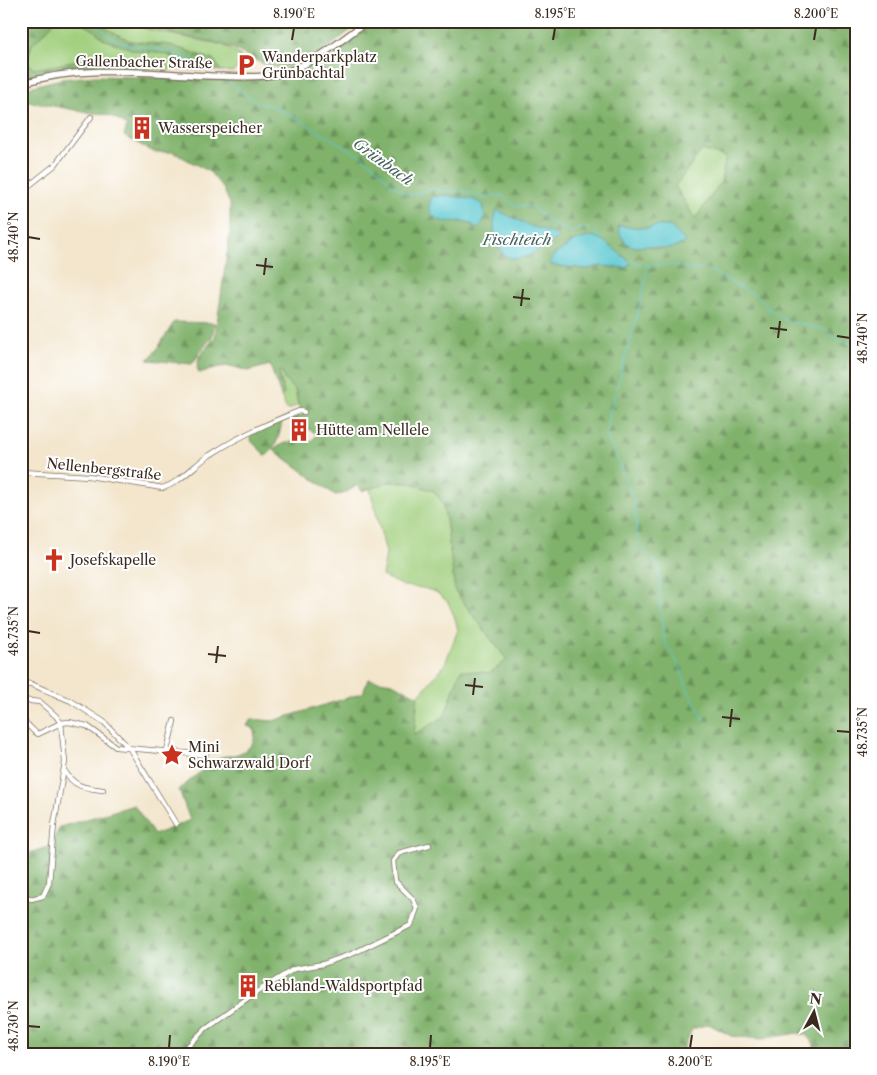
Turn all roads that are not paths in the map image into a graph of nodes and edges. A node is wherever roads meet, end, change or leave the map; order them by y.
1 (368, 21) edge
2 (21, 84) edge
3 (91, 117) dead end
4 (21, 192) edge
5 (304, 412) dead end
6 (21, 472) edge
7 (21, 683) edge
8 (21, 700) edge
9 (21, 720) edge
10 (174, 721) dead end
11 (61, 722) junction
12 (130, 749) junction
13 (167, 751) junction
14 (206, 755) dead end
15 (64, 770) junction
16 (103, 790) dead end
17 (176, 824) dead end
18 (428, 845) dead end
19 (21, 894) edge
20 (180, 1054) edge

1 - 2 main road, Gallenbacher Straße
3 - 4 street
5 - 6 street, Nellenbergstraße
7 - 12 street
8 - 11 street
9 - 11 street
10 - 13 street
11 - 12 street
11 - 15 street
12 - 13 street
12 - 17 street
13 - 14 street
15 - 16 street
15 - 19 street
18 - 20 street

